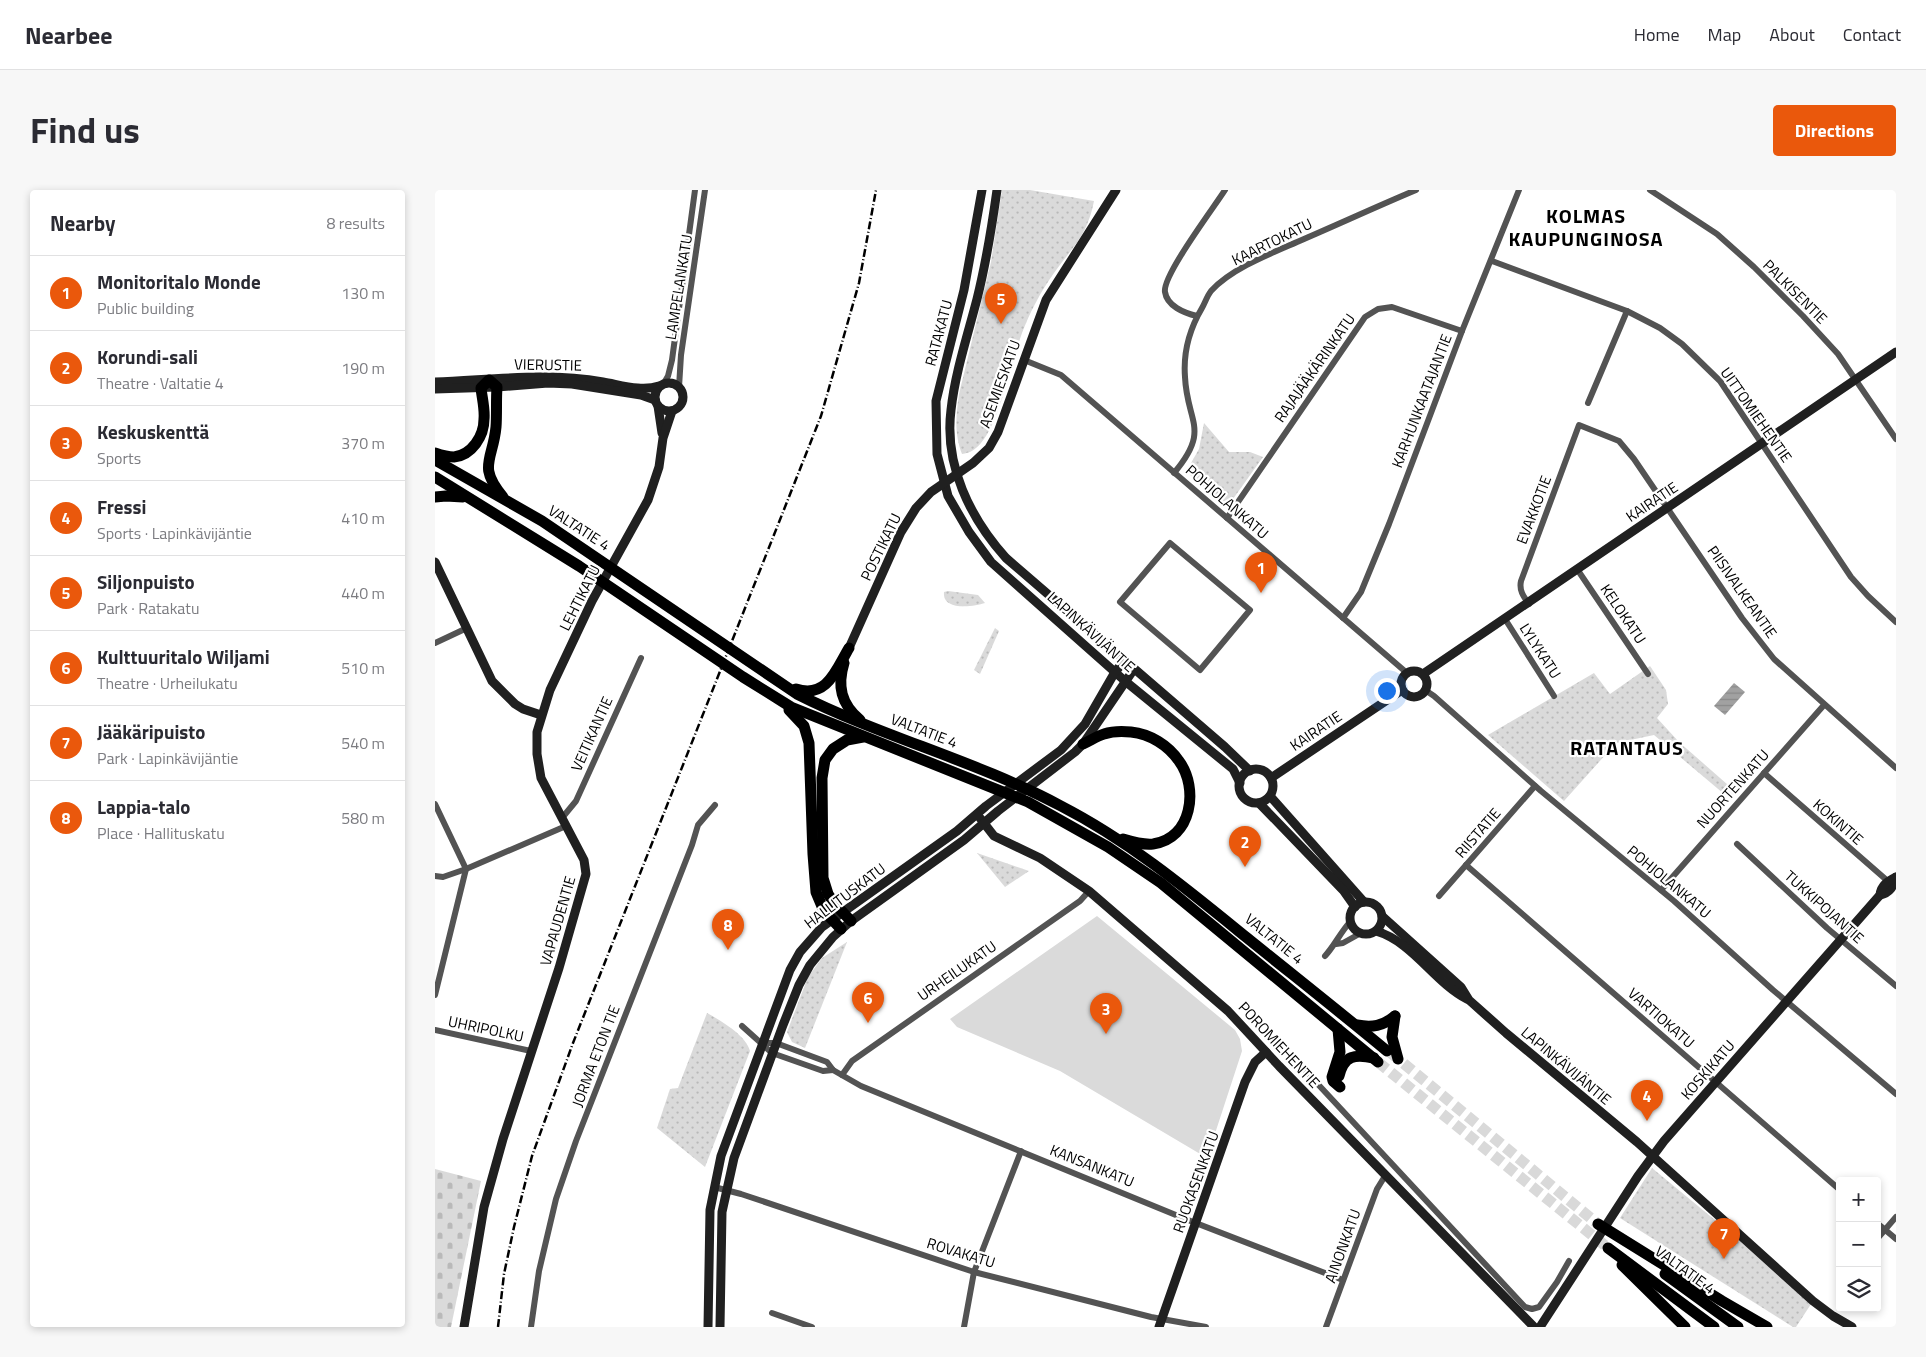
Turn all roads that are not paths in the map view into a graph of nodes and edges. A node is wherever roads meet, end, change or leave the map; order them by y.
1 (695, 190) edge
2 (705, 190) edge
3 (982, 190) edge
4 (997, 190) edge
5 (1115, 190) edge
6 (1225, 190) edge
7 (1416, 190) edge
8 (1519, 190) edge
9 (1650, 190) edge
10 (1492, 260) junction
11 (1627, 311) junction
12 (1197, 316) junction
13 (1462, 331) junction
14 (1896, 352) edge
15 (1024, 360) junction
16 (1857, 381) junction
17 (435, 382) edge
18 (662, 384) junction
19 (489, 385) junction
20 (679, 387) junction
21 (435, 389) edge
22 (656, 403) junction
23 (1588, 403) dead end
24 (673, 411) junction
25 (1579, 425) joint
26 (663, 438) junction
27 (1896, 439) edge
28 (1761, 443) junction
29 (435, 453) edge
30 (435, 460) edge
31 (1174, 473) junction
32 (957, 474) junction
33 (435, 477) edge
34 (944, 483) junction
35 (465, 497) junction
36 (435, 498) edge
37 (508, 502) junction
38 (1669, 509) junction
39 (1227, 518) junction
40 (435, 562) edge
41 (1577, 569) junction
42 (1529, 604) junction
43 (1250, 610) joint
44 (1343, 618) junction
45 (1505, 619) junction
46 (1896, 622) edge
47 (467, 628) junction
48 (435, 643) edge
49 (849, 648) junction
50 (641, 658) dead end
51 (1125, 660) junction
52 (1134, 669) junction
53 (1115, 672) junction
54 (1407, 673) junction
55 (1423, 674) junction
56 (1648, 674) dead end
57 (1125, 680) junction
58 (783, 684) junction
59 (1402, 690) junction
60 (1425, 690) junction
61 (1554, 696) dead end
62 (776, 698) junction
63 (1824, 705) junction
64 (541, 715) junction
65 (865, 724) junction
66 (863, 737) junction
67 (1083, 744) junction
68 (1896, 768) edge
69 (1250, 771) junction
70 (1765, 773) junction
71 (1271, 778) junction
72 (1240, 783) junction
73 (1535, 786) junction
74 (1270, 796) junction
75 (1259, 803) junction
76 (435, 804) edge
77 (715, 805) dead end
78 (977, 814) junction
79 (564, 822) junction
80 (984, 823) junction
81 (1116, 837) junction
82 (1737, 844) dead end
83 (1466, 865) junction
84 (466, 869) junction
85 (435, 876) edge
86 (1894, 882) edge
87 (1661, 890) junction
88 (1089, 892) junction
89 (1439, 896) dead end
90 (1365, 902) junction
91 (1355, 907) junction
92 (847, 916) junction
93 (1382, 916) junction
94 (1350, 922) junction
95 (836, 925) junction
96 (1376, 930) junction
97 (1361, 934) junction
98 (1841, 939) junction
99 (1335, 944) junction
100 (1325, 956) dead end
101 (1896, 986) edge
102 (435, 995) edge
103 (1469, 1000) junction
104 (1786, 1000) junction
105 (1356, 1025) junction
106 (742, 1026) dead end
107 (1338, 1029) junction
108 (435, 1030) edge
109 (762, 1043) junction
110 (776, 1043) junction
111 (531, 1051) junction
112 (1387, 1051) tunnel mouth
113 (1266, 1052) junction
114 (772, 1053) junction
115 (1398, 1059) tunnel mouth
116 (1301, 1066) dead end
117 (833, 1070) junction
118 (842, 1075) junction
119 (1716, 1082) junction
120 (1896, 1094) edge
121 (1021, 1151) junction
122 (1653, 1156) junction
123 (1385, 1176) junction
124 (714, 1187) junction
125 (1836, 1187) edge
126 (727, 1190) junction
127 (1896, 1217) edge
128 (1195, 1222) junction
129 (1598, 1224) tunnel mouth
130 (1881, 1226) edge
131 (1885, 1230) junction
132 (1881, 1234) edge
133 (1615, 1237) tunnel mouth
134 (1896, 1239) edge
135 (1569, 1261) dead end
136 (974, 1272) junction
137 (1343, 1280) junction
138 (720, 1296) junction
139 (709, 1302) junction
140 (720, 1310) junction
141 (772, 1314) dead end
142 (1161, 1323) edge
143 (464, 1327) edge
144 (531, 1327) edge
145 (708, 1327) edge
146 (720, 1327) edge
147 (812, 1327) edge
148 (964, 1327) edge
149 (1206, 1327) edge
150 (1326, 1327) edge
151 (1534, 1327) edge
152 (1540, 1327) edge
153 (1685, 1327) edge
154 (1714, 1327) edge
155 (1738, 1327) edge
156 (1767, 1327) edge
157 (1852, 1327) edge

1 - 18 street, LAMPELANKATU
2 - 20 street, LAMPELANKATU
3 - 34 main road, RATAKATU
4 - 32 main road, RATAKATU
5 - 15 main road, ASEMIESKATU
6 - 12 street
7 - 12 street, KAARTOKATU
8 - 10 street, KARHUNKAATAJANTIE
9 - 16 street, PALKISENTIE
10 - 11 street, UITTOMIEHENTIE
10 - 13 street, KARHUNKAATAJANTIE
11 - 23 street
11 - 28 street, UITTOMIEHENTIE
12 - 31 street, KAARTOKATU
13 - 39 street, RAJAJÄÄKÄRINKATU
13 - 44 street, KARHUNKAATAJANTIE
14 - 16 main road, KAIRATIE
15 - 31 street, POHJOLANKATU
15 - 32 main road, ASEMIESKATU
16 - 27 street, PALKISENTIE
16 - 28 main road, KAIRATIE
17 - 19 main road, VIERUSTIE
18 - 19 main road, VIERUSTIE
18 - 20 main road
18 - 22 main road
19 - 21 main road, VIERUSTIE
19 - 22 main road, VIERUSTIE
19 - 29 highway
19 - 37 highway
20 - 24 main road
22 - 24 main road
22 - 26 main road, LEHTIKATU
24 - 26 main road, LEHTIKATU
25 - 38 street, PIISIVALKEANTIE
25 - 42 street, EVAKKOTIE
26 - 64 main road, LEHTIKATU
28 - 38 main road, KAIRATIE
28 - 46 street, UITTOMIEHENTIE
30 - 37 highway, VALTATIE 4
31 - 39 street, POHJOLANKATU
32 - 34 main road, POSTIKATU
32 - 51 main road, LAPINKÄVIJÄNTIE
33 - 35 highway, VALTATIE 4
34 - 49 main road, POSTIKATU
34 - 53 main road, LAPINKÄVIJÄNTIE
35 - 36 highway
35 - 62 highway, VALTATIE 4
37 - 58 highway, VALTATIE 4
38 - 41 main road, KAIRATIE
38 - 63 street, PIISIVALKEANTIE
39 - 44 street, POHJOLANKATU
40 - 47 main road
41 - 42 main road, KAIRATIE
41 - 56 street, KELOKATU
42 - 45 main road, KAIRATIE
43 - 43 street
44 - 54 street, POHJOLANKATU
45 - 55 main road, KAIRATIE
45 - 61 street, LYLYKATU
47 - 48 street
47 - 64 main road
49 - 58 highway
49 - 65 highway
50 - 79 street, VEITIKANTIE
51 - 52 main road, LAPINKÄVIJÄNTIE
51 - 53 main road, HALLITUSKATU
52 - 57 main road, HALLITUSKATU
52 - 69 main road, LAPINKÄVIJÄNTIE
53 - 57 main road, LAPINKÄVIJÄNTIE
53 - 78 main road, HALLITUSKATU
54 - 55 main road
54 - 59 main road
55 - 60 main road
57 - 67 main road, HALLITUSKATU
57 - 72 main road, LAPINKÄVIJÄNTIE
58 - 65 highway, VALTATIE 4
59 - 60 main road
59 - 71 main road, KAIRATIE
60 - 73 street, POHJOLANKATU
62 - 66 highway, VALTATIE 4
62 - 95 highway
63 - 68 street, PIISIVALKEANTIE
63 - 70 street, NUORTENKATU
64 - 79 main road, VAPAUDENTIE
65 - 81 highway, VALTATIE 4
66 - 92 highway
66 - 107 highway, VALTATIE 4
67 - 80 main road, HALLITUSKATU
67 - 81 highway
69 - 71 main road
69 - 72 main road
70 - 86 street, KOKINTIE
70 - 87 street, NUORTENKATU
71 - 74 main road
72 - 75 main road
73 - 83 street, RIISTATIE
73 - 87 street, POHJOLANKATU
74 - 75 main road
74 - 90 main road
75 - 91 main road
76 - 84 street
77 - 144 street, JORMA ETON TIE
78 - 80 main road, POROMIEHENTIE
78 - 92 main road, HALLITUSKATU
79 - 84 street, VEITIKANTIE
79 - 111 main road, VAPAUDENTIE
80 - 88 main road, POROMIEHENTIE
80 - 92 main road, HALLITUSKATU
81 - 105 highway, VALTATIE 4
82 - 98 street, TUKKIPOJANTIE
83 - 89 street, RIISTATIE
83 - 119 street, VARTIOKATU
84 - 85 street, VEITIKANTIE
84 - 102 street
86 - 98 main road, KOSKIKATU
87 - 104 street, POHJOLANKATU
88 - 113 main road, POROMIEHENTIE
88 - 118 street, URHEILUKATU
90 - 91 main road
90 - 93 main road
91 - 94 main road
92 - 95 main road, HALLITUSKATU
93 - 96 main road
93 - 103 main road, LAPINKÄVIJÄNTIE
94 - 97 main road
94 - 99 street
95 - 109 main road, HALLITUSKATU
95 - 110 main road, HALLITUSKATU
96 - 97 main road
96 - 103 main road, LAPINKÄVIJÄNTIE
97 - 99 street
98 - 101 street, TUKKIPOJANTIE
98 - 104 main road, KOSKIKATU
99 - 100 street
103 - 122 main road, LAPINKÄVIJÄNTIE
104 - 119 main road, KOSKIKATU
104 - 120 street, POHJOLANKATU
105 - 112 highway, VALTATIE 4
105 - 115 highway
106 - 109 street, KANSANKATU
107 - 107 highway, VALTATIE 4
108 - 111 street, UHRIPOLKU
109 - 110 street, KANSANKATU
109 - 114 street, KANSANKATU
109 - 124 main road, HALLITUSKATU
110 - 114 main road, HALLITUSKATU
110 - 117 street, KANSANKATU
111 - 143 main road, VAPAUDENTIE
113 - 123 main road, POROMIEHENTIE
113 - 128 main road, RUOKASENKATU
114 - 117 street, KANSANKATU
114 - 126 main road, HALLITUSKATU
116 - 135 street, POROMIEHENTIE
117 - 118 street, KANSANKATU
118 - 121 street, KANSANKATU
119 - 122 main road, KOSKIKATU
119 - 125 street, VARTIOKATU
121 - 128 street, KANSANKATU
121 - 136 street
122 - 152 main road, KOSKIKATU
122 - 157 main road, LAPINKÄVIJÄNTIE
123 - 137 street, AINONKATU
123 - 151 main road, POROMIEHENTIE
124 - 126 street, ROVAKATU
124 - 139 main road, HALLITUSKATU
126 - 136 street, ROVAKATU
126 - 138 main road, HALLITUSKATU
127 - 131 street
128 - 137 street, KANSANKATU
128 - 142 main road, RUOKASENKATU
129 - 156 highway
130 - 131 street
131 - 132 street
131 - 134 street
133 - 155 highway, VALTATIE 4
136 - 142 street, ROVAKATU
136 - 148 street
137 - 150 street, AINONKATU
138 - 139 main road
138 - 140 main road, HALLITUSKATU
139 - 140 main road
139 - 145 main road, HALLITUSKATU
140 - 146 main road, HALLITUSKATU
141 - 147 street
142 - 149 street, ROVAKATU
153 - 154 highway, VALTATIE 4

